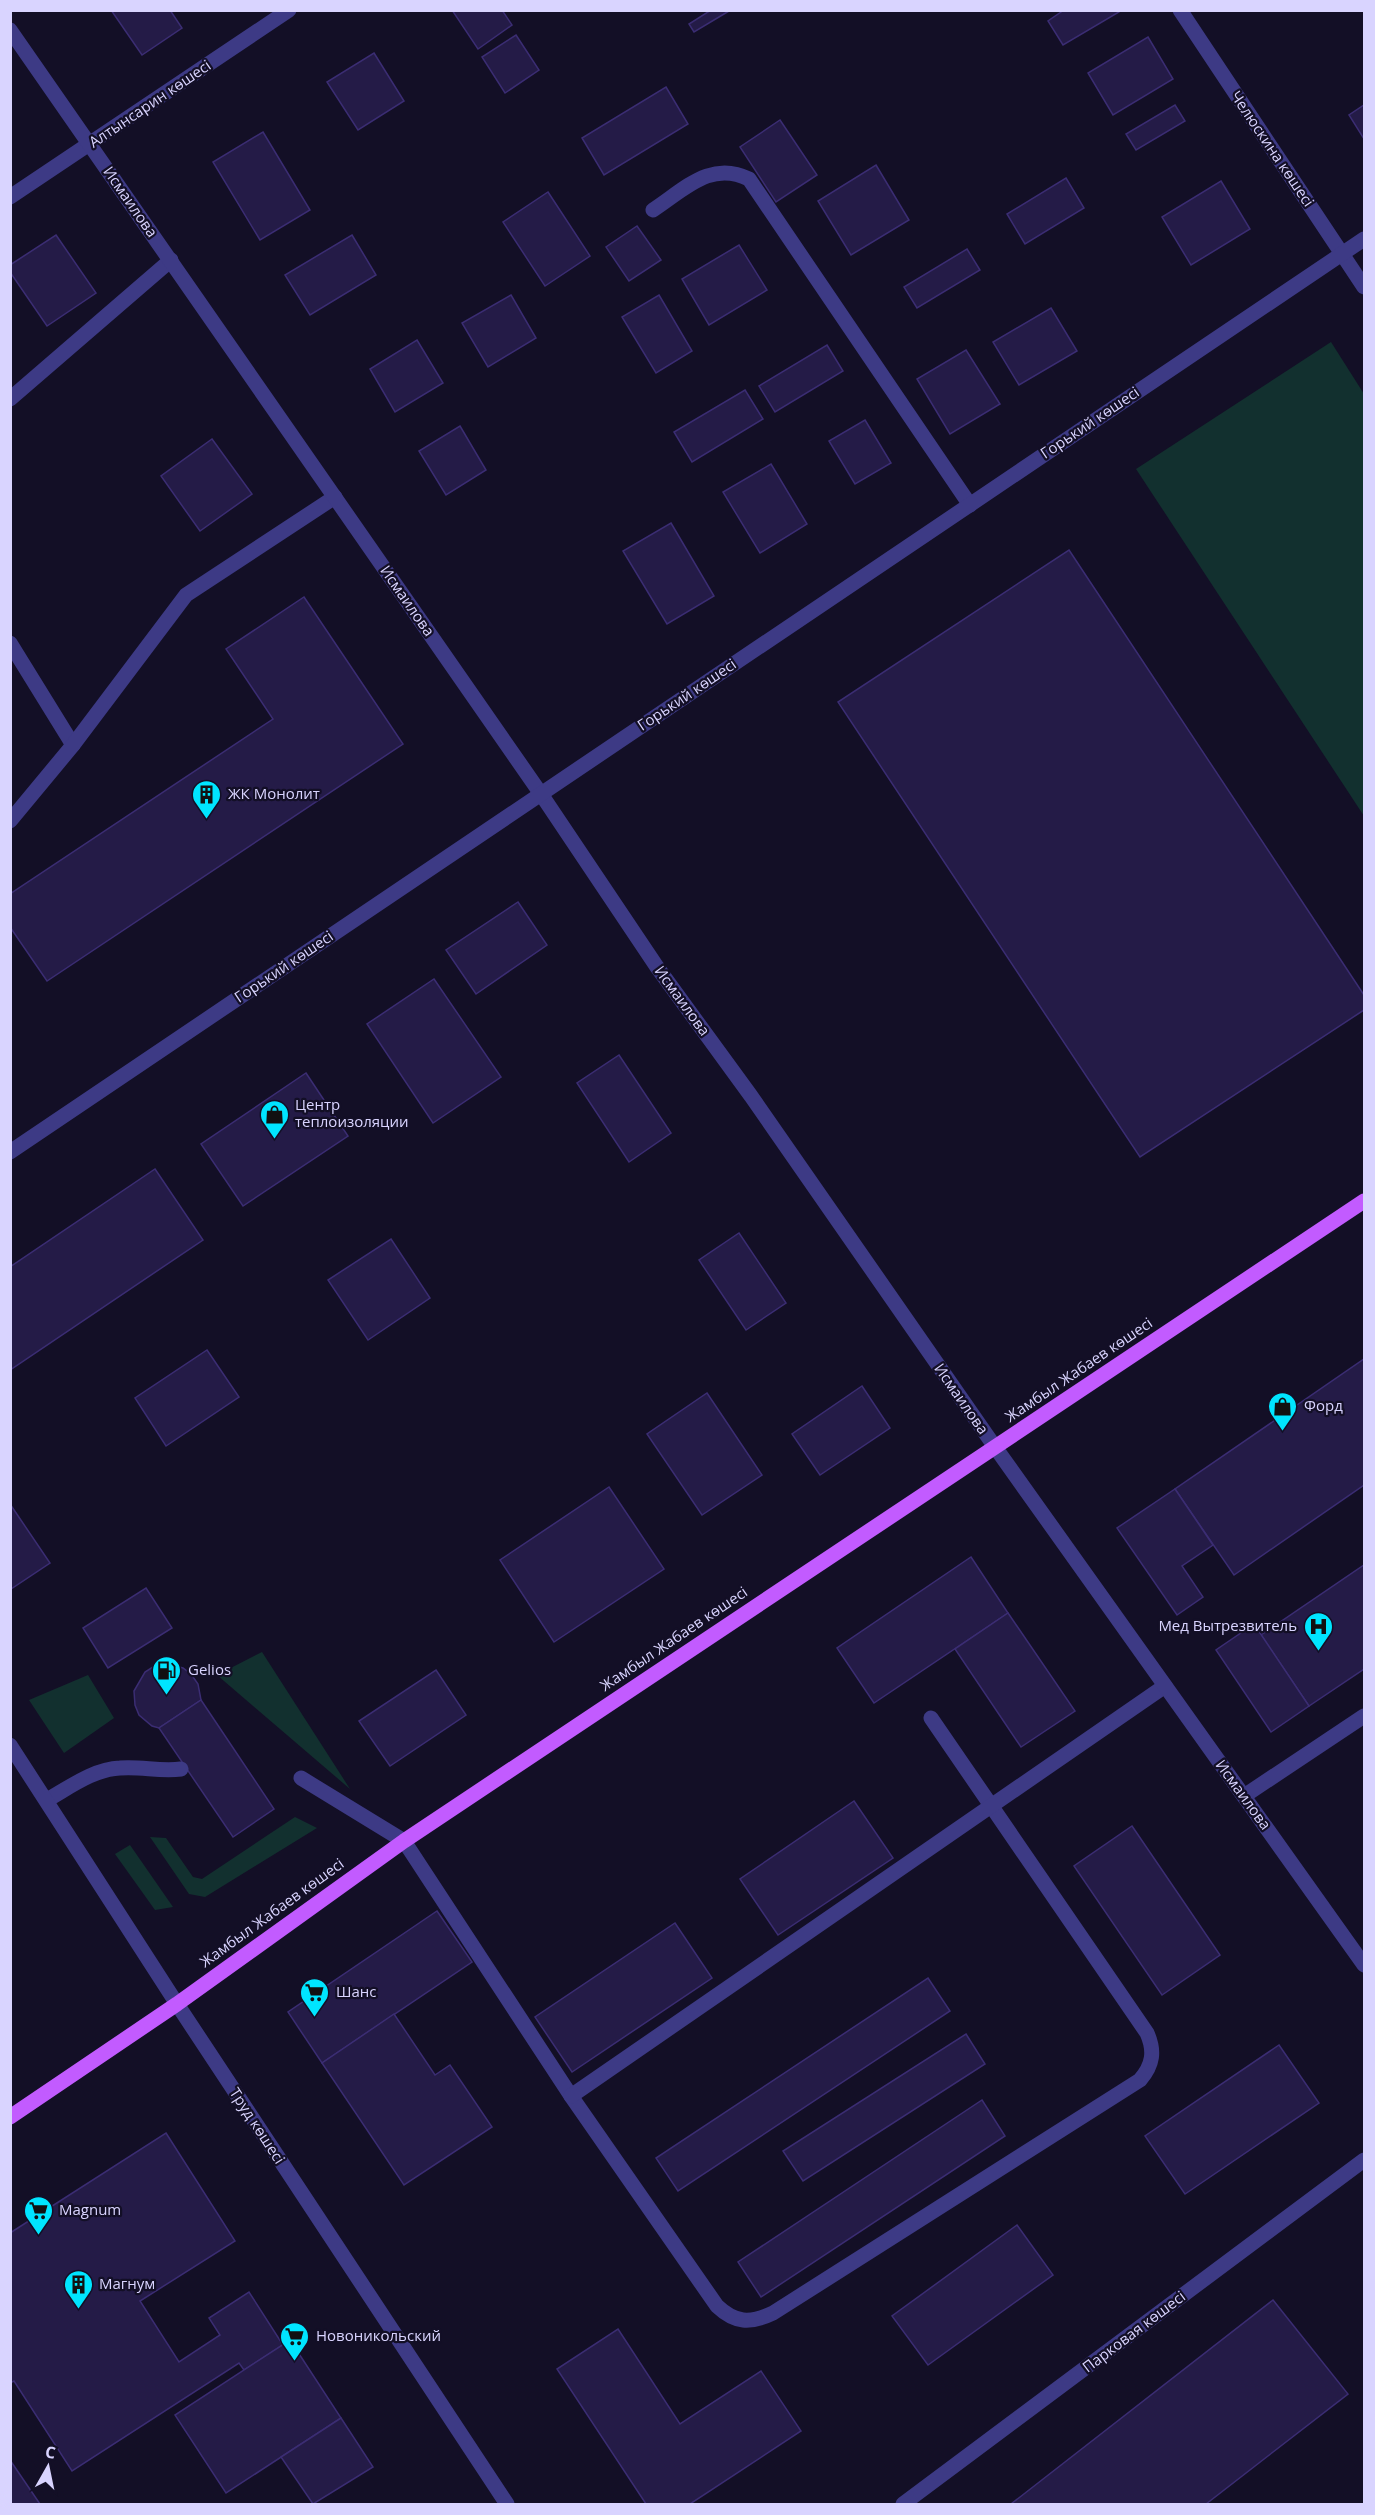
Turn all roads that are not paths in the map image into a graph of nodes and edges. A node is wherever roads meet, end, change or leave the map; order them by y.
1 (289, 10) edge
2 (1180, 10) edge
3 (10, 30) edge
4 (90, 144) junction
5 (10, 197) edge
6 (653, 210) dead end
7 (1365, 239) edge
8 (1342, 253) junction
9 (171, 260) junction
10 (1365, 286) edge
11 (10, 399) edge
12 (335, 496) junction
13 (970, 505) junction
14 (10, 643) edge
15 (73, 745) junction
16 (541, 794) junction
17 (10, 821) edge
18 (10, 1152) edge
19 (1365, 1201) edge
20 (995, 1447) junction
21 (1165, 1686) junction
22 (1365, 1716) edge
23 (931, 1718) dead end
24 (10, 1745) edge
25 (182, 1769) dead end
26 (301, 1778) dead end
27 (1244, 1796) junction
28 (47, 1800) junction
29 (992, 1806) junction
30 (404, 1841) junction
31 (1365, 1965) edge
32 (177, 2004) junction
33 (571, 2096) junction
34 (10, 2117) edge
35 (1365, 2160) edge
36 (507, 2505) edge
37 (903, 2505) edge

1 - 4 street, Алтынсарин көшесі
2 - 8 street, Челюскина көшесі
3 - 4 street, Исмаилова
4 - 5 street, Алтынсарин көшесі
4 - 9 street, Исмаилова
6 - 13 street
7 - 8 street, Горький көшесі
8 - 10 street, Челюскина көшесі
8 - 13 street, Горький көшесі
9 - 11 street
9 - 12 street, Исмаилова
12 - 15 street
12 - 16 street, Исмаилова
13 - 16 street, Горький көшесі
14 - 15 street
15 - 17 street
16 - 18 street, Горький көшесі
16 - 20 street, Исмаилова
19 - 20 main road, Жамбыл Жабаев көшесі
20 - 21 street, Исмаилова
20 - 30 main road, Жамбыл Жабаев көшесі
21 - 27 street, Исмаилова
21 - 29 street
22 - 27 street
23 - 29 street
24 - 28 street, Труд көшесі
25 - 28 street
26 - 30 street
27 - 31 street, Исмаилова
28 - 32 street, Труд көшесі
29 - 33 street
29 - 33 street
30 - 32 main road, Жамбыл Жабаев көшесі
30 - 33 street
32 - 34 main road, Жамбыл Жабаев көшесі
32 - 36 street, Труд көшесі
35 - 37 street, Парковая көшесі

